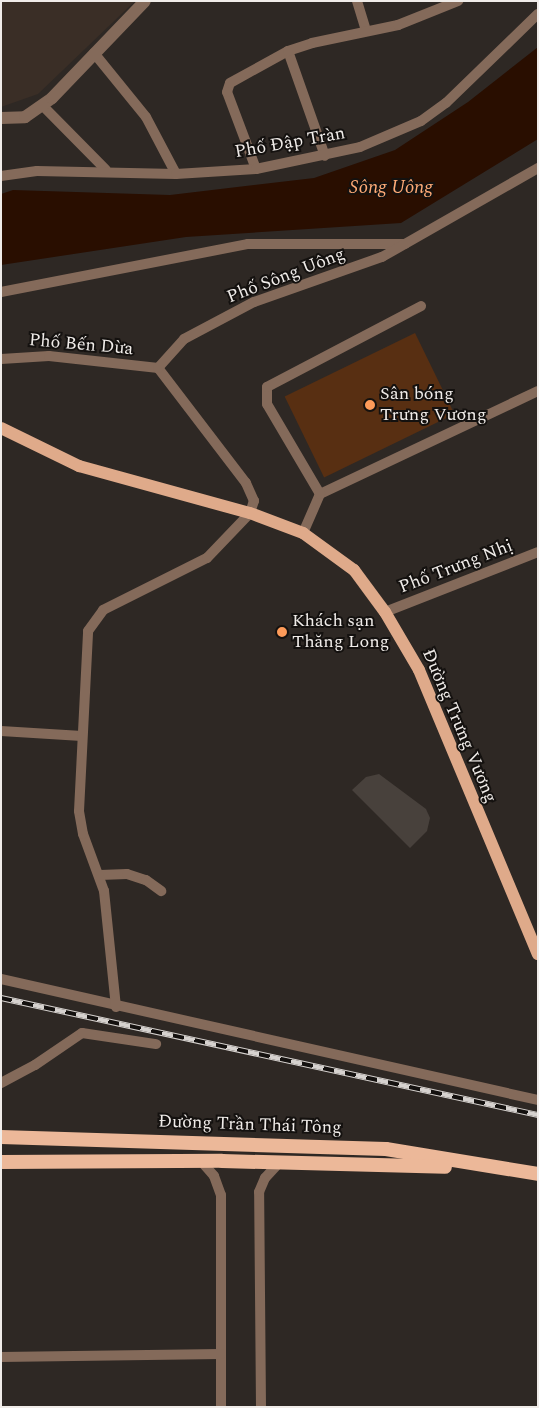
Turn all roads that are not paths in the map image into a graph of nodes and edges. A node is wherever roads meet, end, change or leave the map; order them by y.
1 (145, 1) edge
2 (357, 1) edge
3 (458, 1) edge
4 (538, 14) edge
5 (366, 30) junction
6 (288, 51) junction
7 (94, 53) junction
8 (42, 105) junction
9 (1, 118) edge
10 (325, 156) junction
11 (538, 168) edge
12 (256, 169) junction
13 (106, 170) junction
14 (176, 174) junction
15 (1, 176) edge
16 (406, 244) junction
17 (1, 292) edge
18 (421, 306) dead end
19 (1, 359) edge
20 (158, 368) junction
21 (538, 391) edge
22 (1, 428) edge
23 (320, 494) junction
24 (250, 513) junction
25 (303, 532) junction
26 (538, 552) edge
27 (385, 612) junction
28 (1, 731) edge
29 (82, 736) junction
30 (100, 875) junction
31 (161, 891) dead end
32 (534, 938) edge
33 (538, 954) edge
34 (1, 979) edge
35 (116, 1007) junction
36 (156, 1044) dead end
37 (1, 1083) edge
38 (538, 1100) edge
39 (1, 1137) edge
40 (201, 1161) junction
41 (1, 1162) edge
42 (280, 1162) junction
43 (496, 1168) junction
44 (538, 1174) edge
45 (221, 1354) junction
46 (1, 1358) edge
47 (221, 1407) edge
48 (261, 1407) edge

1 - 7 street
2 - 5 street
3 - 5 street
4 - 10 street, Phố Đập Tràn
5 - 6 street
6 - 10 street
6 - 12 street
7 - 8 street
7 - 14 street
8 - 9 street
8 - 13 street
10 - 12 street, Phố Đập Tràn
11 - 16 street, Phố Sông Uông
12 - 14 street, Phố Đập Tràn
13 - 14 street, Phố Đập Tràn
13 - 15 street, Phố Đập Tràn
16 - 17 street
16 - 20 street, Phố Sông Uông
18 - 23 street
19 - 20 street, Phố Bến Dừa
20 - 24 street
21 - 23 street
22 - 24 main road, Đường Trưng Vương
23 - 25 street
24 - 25 main road, Đường Trưng Vương
24 - 29 street
25 - 27 main road, Đường Trưng Vương
26 - 27 street, Phố Trưng Nhị
27 - 32 main road, Đường Trưng Vương
28 - 29 street
29 - 30 street
30 - 31 street
30 - 35 street
32 - 33 main road, Đường Trưng Vương
34 - 35 street
35 - 38 street
36 - 37 street
39 - 43 highway, Đường Trần Thái Tông
40 - 41 highway, Đường Trần Thái Tông
40 - 42 highway, Đường Trần Thái Tông
40 - 45 street
42 - 43 highway, Đường Trần Thái Tông
42 - 48 street
43 - 44 highway, Đường Trần Thái Tông
45 - 46 street
45 - 47 street

